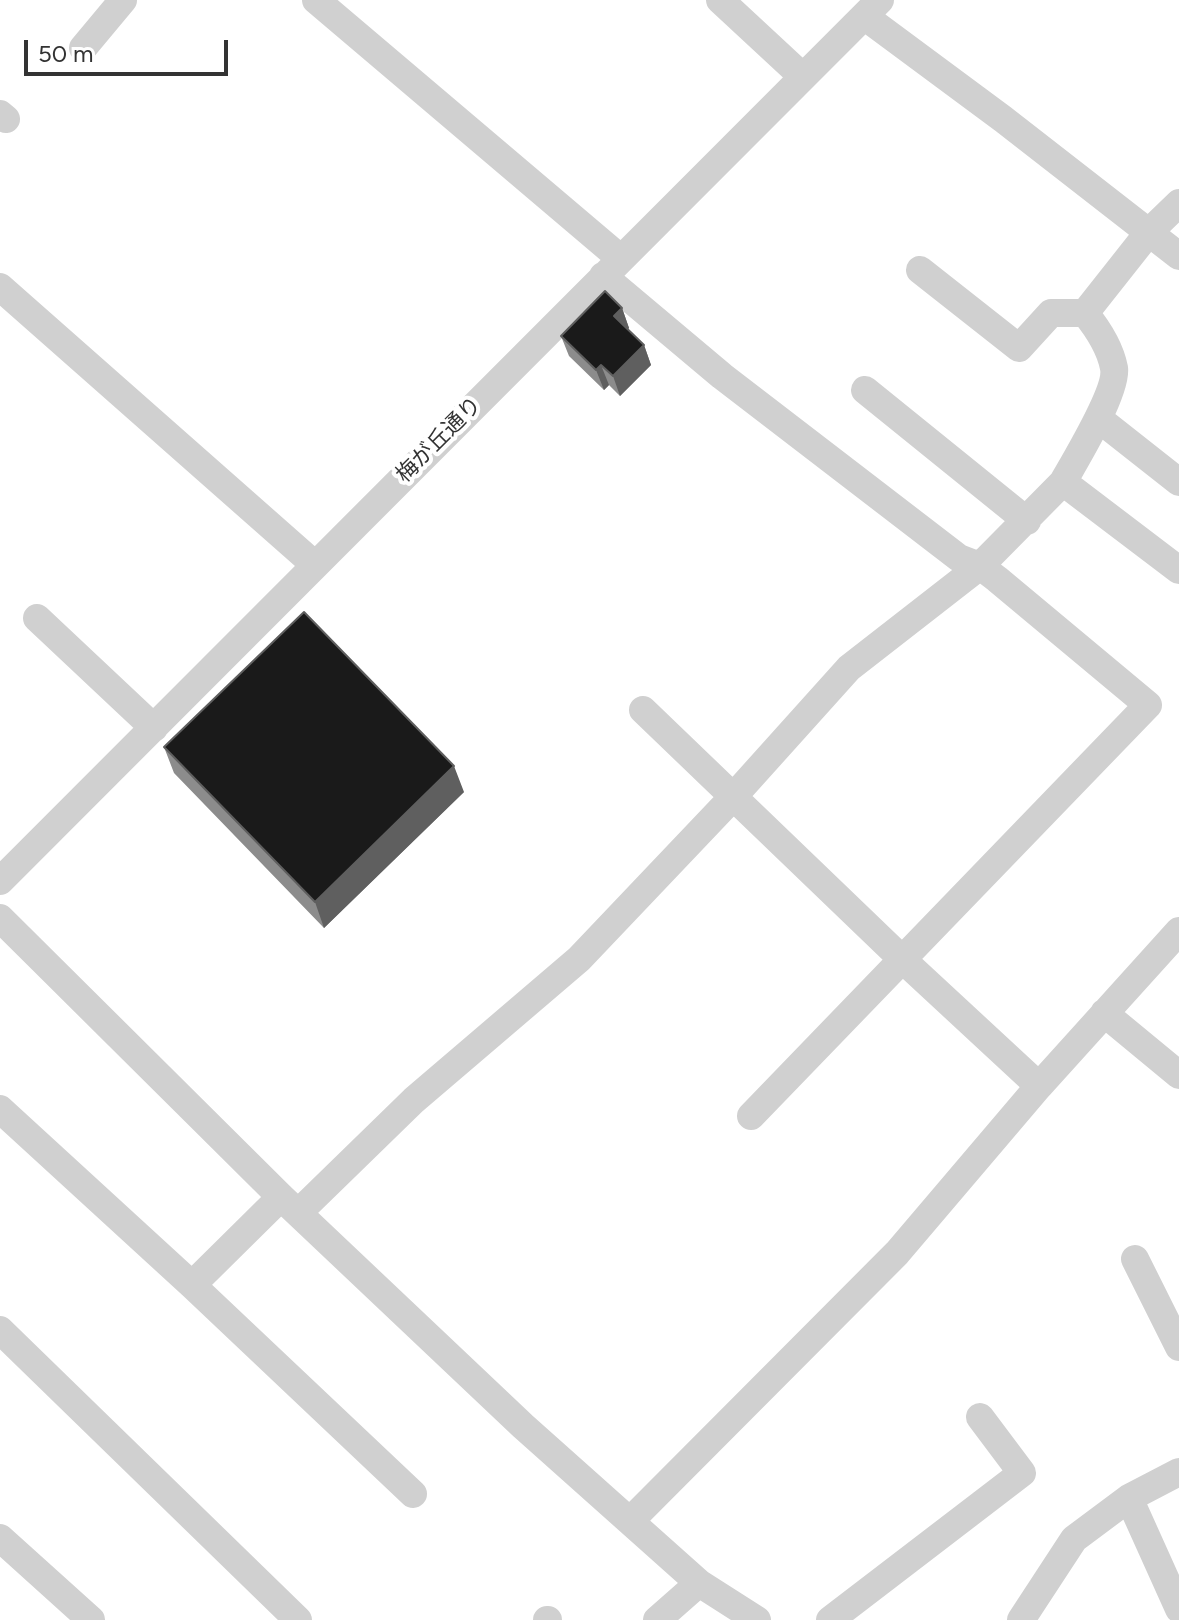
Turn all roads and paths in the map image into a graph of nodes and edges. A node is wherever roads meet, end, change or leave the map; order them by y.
1 (123, 0) edge
2 (316, 0) edge
3 (720, 0) edge
4 (872, 8) edge
5 (83, 48) dead end
6 (803, 77) junction
7 (1179, 203) edge
8 (1149, 232) junction
9 (1179, 256) edge
10 (611, 267) junction
11 (920, 270) dead end
12 (0, 287) edge
13 (1085, 313) junction
14 (865, 390) dead end
15 (1099, 419) junction
16 (1063, 482) junction
17 (1179, 482) edge
18 (1027, 521) junction
19 (315, 565) junction
20 (980, 566) junction
21 (1179, 570) edge
22 (37, 618) dead end
23 (643, 710) dead end
24 (154, 728) junction
25 (733, 797) junction
26 (1, 876) edge
27 (0, 918) edge
28 (1179, 931) edge
29 (903, 960) junction
30 (1104, 1013) junction
31 (1179, 1075) edge
32 (1039, 1086) junction
33 (0, 1109) edge
34 (751, 1116) dead end
35 (289, 1205) junction
36 (1135, 1259) dead end
37 (192, 1285) junction
38 (0, 1330) edge
39 (1179, 1347) edge
40 (980, 1417) dead end
41 (1179, 1472) edge
42 (413, 1494) dead end
43 (1129, 1498) junction
44 (630, 1521) junction
45 (0, 1538) edge
46 (699, 1583) junction
47 (1179, 1609) edge
48 (1179, 1616) edge
49 (91, 1620) edge
50 (298, 1620) edge
51 (657, 1620) edge
52 (757, 1620) edge
53 (830, 1620) edge
54 (1021, 1620) edge
55 (1171, 1620) edge

1 - 5 street
2 - 10 street
3 - 6 street
4 - 6 street, 梅が丘通り
4 - 8 street
6 - 10 street, 梅が丘通り
7 - 8 street
8 - 9 street
8 - 13 street
10 - 19 street, 梅が丘通り
10 - 20 street
11 - 13 street
12 - 19 street
13 - 15 street
14 - 18 street
15 - 16 street
15 - 17 street
16 - 18 street
16 - 21 street
18 - 20 street
19 - 24 street, 梅が丘通り
20 - 25 street
20 - 29 street
22 - 24 street
23 - 25 street
24 - 26 street, 梅が丘通り
25 - 29 street
25 - 35 street
27 - 35 street
28 - 30 street
29 - 32 street
29 - 34 street
30 - 31 street
30 - 32 street
32 - 44 street
33 - 37 street
35 - 37 street
35 - 44 street
36 - 39 street
37 - 42 street
38 - 50 street
40 - 53 street
41 - 43 street
43 - 47 street
43 - 54 street
44 - 46 street
45 - 49 street
46 - 51 street
46 - 52 street
48 - 55 street

